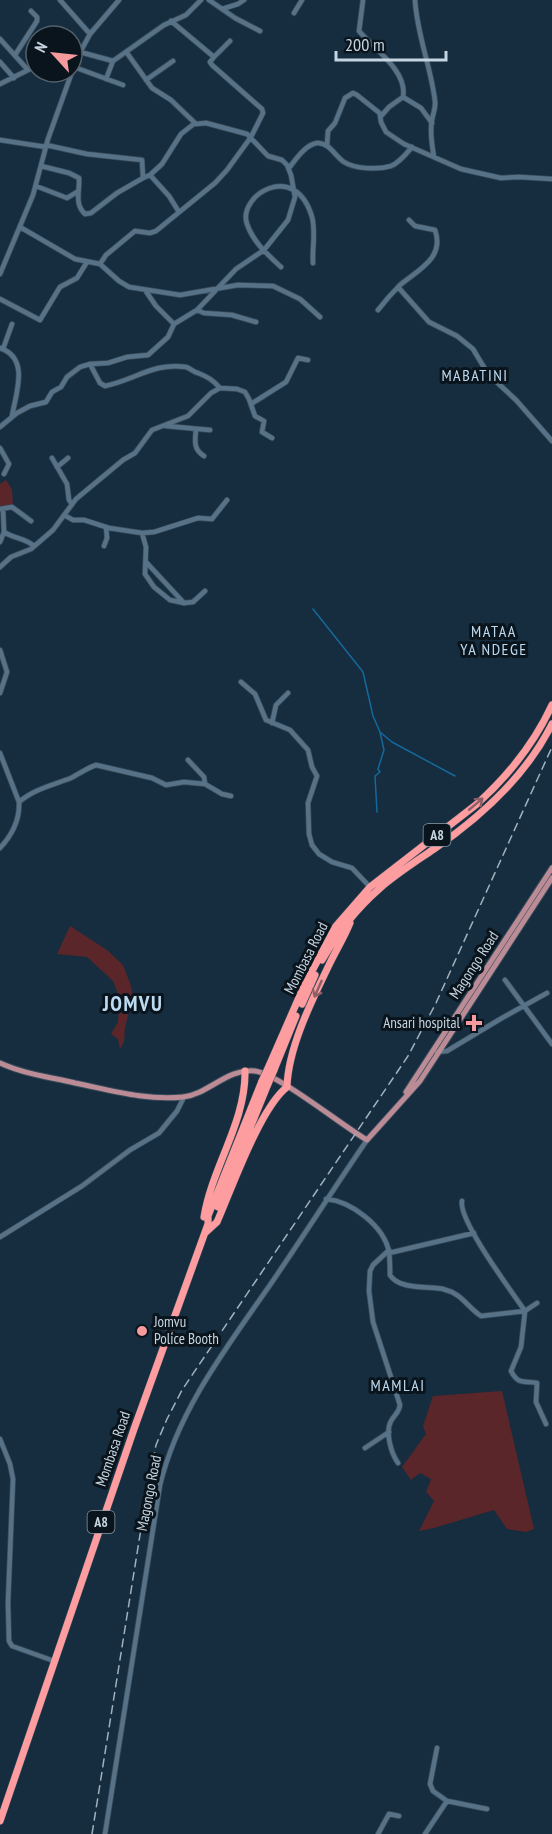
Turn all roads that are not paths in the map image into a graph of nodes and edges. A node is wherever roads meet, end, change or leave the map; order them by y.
1 (60, 0) edge
2 (119, 0) edge
3 (201, 0) edge
4 (209, 0) edge
5 (244, 0) edge
6 (302, 0) edge
7 (363, 0) edge
8 (416, 0) edge
9 (222, 9) junction
10 (31, 11) dead end
11 (294, 13) dead end
12 (171, 21) junction
13 (260, 31) dead end
14 (90, 34) junction
15 (0, 39) edge
16 (230, 41) dead end
17 (84, 45) edge
18 (84, 53) edge
19 (126, 53) junction
20 (15, 55) junction
21 (214, 57) junction
22 (114, 61) junction
23 (173, 61) dead end
24 (0, 62) edge
25 (24, 65) edge
26 (84, 71) edge
27 (24, 72) edge
28 (14, 78) junction
29 (106, 79) junction
30 (146, 80) junction
31 (0, 84) edge
32 (68, 84) edge
33 (123, 85) dead end
34 (403, 97) junction
35 (380, 115) junction
36 (195, 123) junction
37 (432, 123) junction
38 (251, 136) junction
39 (0, 140) edge
40 (46, 146) junction
41 (327, 146) junction
42 (412, 147) junction
43 (434, 157) junction
44 (41, 166) junction
45 (289, 168) junction
46 (150, 175) junction
47 (143, 178) junction
48 (552, 179) edge
49 (36, 186) junction
50 (294, 190) junction
51 (77, 192) junction
52 (179, 212) junction
53 (409, 220) dead end
54 (20, 227) junction
55 (264, 250) junction
56 (87, 262) junction
57 (313, 263) dead end
58 (100, 264) junction
59 (281, 267) dead end
60 (0, 274) edge
61 (398, 287) junction
62 (145, 290) junction
63 (217, 290) junction
64 (193, 294) junction
65 (0, 299) edge
66 (204, 303) junction
67 (197, 310) junction
68 (378, 310) dead end
69 (320, 317) dead end
70 (256, 322) dead end
71 (12, 324) dead end
72 (174, 324) junction
73 (1, 348) edge
74 (308, 360) dead end
75 (90, 364) junction
76 (220, 388) junction
77 (251, 404) junction
78 (12, 416) junction
79 (166, 426) junction
80 (0, 427) edge
81 (196, 429) junction
82 (210, 430) dead end
83 (272, 438) dead end
84 (552, 441) edge
85 (0, 448) edge
86 (204, 456) dead end
87 (52, 458) dead end
88 (69, 458) dead end
89 (57, 467) junction
90 (4, 474) dead end
91 (227, 500) dead end
92 (72, 504) junction
93 (1, 509) edge
94 (64, 515) junction
95 (31, 521) dead end
96 (106, 527) junction
97 (4, 532) junction
98 (142, 533) junction
99 (0, 542) edge
100 (34, 546) junction
101 (104, 546) dead end
102 (146, 562) junction
103 (0, 567) edge
104 (205, 591) dead end
105 (184, 603) junction
106 (0, 650) edge
107 (241, 682) dead end
108 (0, 693) edge
109 (288, 693) dead end
110 (552, 705) edge
111 (272, 723) junction
112 (552, 724) edge
113 (0, 753) edge
114 (188, 760) dead end
115 (205, 784) junction
116 (231, 796) dead end
117 (19, 802) junction
118 (0, 848) edge
119 (552, 868) edge
120 (552, 878) edge
121 (370, 887) junction
122 (352, 918) junction
123 (505, 980) dead end
124 (547, 993) dead end
125 (523, 1006) junction
126 (296, 1012) junction
127 (552, 1044) edge
128 (437, 1052) junction
129 (0, 1063) edge
130 (245, 1071) junction
131 (287, 1087) junction
132 (184, 1097) junction
133 (397, 1106) junction
134 (367, 1140) junction
135 (327, 1199) junction
136 (462, 1201) dead end
137 (474, 1233) junction
138 (204, 1235) junction
139 (0, 1237) edge
140 (389, 1251) junction
141 (537, 1303) dead end
142 (525, 1311) junction
143 (546, 1424) dead end
144 (389, 1432) junction
145 (0, 1439) edge
146 (365, 1448) dead end
147 (398, 1463) dead end
148 (54, 1661) junction
149 (436, 1748) dead end
150 (447, 1800) junction
151 (487, 1809) dead end
152 (399, 1816) dead end
153 (0, 1821) edge
154 (105, 1834) edge
155 (378, 1834) edge
156 (425, 1834) edge

1 - 14 street
2 - 14 street
3 - 12 street
4 - 9 street
5 - 9 street
6 - 11 street
7 - 34 street
8 - 37 street
9 - 13 street
10 - 20 street
12 - 19 street
12 - 21 street
14 - 17 street
15 - 20 street
16 - 21 street
18 - 22 street
19 - 22 street
19 - 30 street
20 - 25 street
21 - 38 street
22 - 29 street
23 - 30 street
24 - 28 street
26 - 29 street
27 - 28 street
28 - 31 street
29 - 33 street
30 - 36 street
32 - 40 street
34 - 35 street
34 - 37 street
35 - 41 street
35 - 42 street
36 - 38 street
36 - 46 street
37 - 43 street
38 - 45 street
38 - 52 street
39 - 40 street
40 - 44 street
40 - 47 street
41 - 42 street
41 - 45 street
42 - 43 street
43 - 48 street
44 - 49 street
44 - 51 street
45 - 50 street
46 - 47 street
46 - 52 street
47 - 51 street
49 - 51 street
49 - 54 street
50 - 55 street
50 - 55 street
50 - 57 street
52 - 58 street
53 - 61 street
54 - 56 street
54 - 60 street
55 - 59 street
55 - 63 street
56 - 58 street
56 - 65 street
58 - 62 street
61 - 68 street
61 - 84 street
62 - 64 street
62 - 72 street
63 - 64 street
63 - 66 street
63 - 69 street
64 - 66 street
66 - 67 street
67 - 70 street
67 - 72 street
71 - 73 street
72 - 75 street
73 - 78 street
74 - 77 street
75 - 76 street
75 - 78 street
76 - 77 street
76 - 79 street
77 - 83 street
78 - 80 street
79 - 81 street
79 - 92 street
81 - 82 street
81 - 86 street
85 - 90 street
87 - 89 street
88 - 89 street
89 - 92 street
91 - 98 street
92 - 94 street
93 - 95 street
93 - 97 street
94 - 96 street
94 - 100 street
96 - 98 street
96 - 101 street
97 - 99 street
97 - 100 street
98 - 102 street
100 - 103 street
102 - 105 street
102 - 105 street
104 - 105 street
106 - 108 street
107 - 111 street
109 - 111 street
121 -> 110 highway, Mombasa Road / A8
111 - 121 street
112 - 122 highway, Mombasa Road / A8
113 - 117 street
114 - 115 street
115 - 116 street
115 - 117 street
117 - 118 street
119 - 133 main road, Magongo Road
120 - 128 main road, Magongo Road
121 - 126 highway, Mombasa Road / A8
122 - 126 highway, Mombasa Road / A8
122 -> 131 highway
123 - 125 street
124 - 125 street
125 - 127 street
125 - 128 street
126 - 138 highway, Mombasa Road / A8, bridge
128 - 133 main road, Magongo Road
129 - 132 main road
130 - 131 main road
130 - 132 main road
130 - 138 highway
131 - 134 main road
131 - 138 highway
132 - 139 street
133 - 134 main road, Magongo Road
134 - 135 street, Magongo Road
135 - 140 street
135 - 154 street, Magongo Road
136 - 137 street
137 - 140 street
137 - 142 street
138 - 148 highway, Mombasa Road / A8
140 - 142 street
140 - 144 street
141 - 142 street
142 - 143 street
144 - 146 street
144 - 147 street
145 - 148 street
148 - 153 highway, Mombasa Road / A8
149 - 150 street
150 - 151 street
150 - 156 street
152 - 155 street

